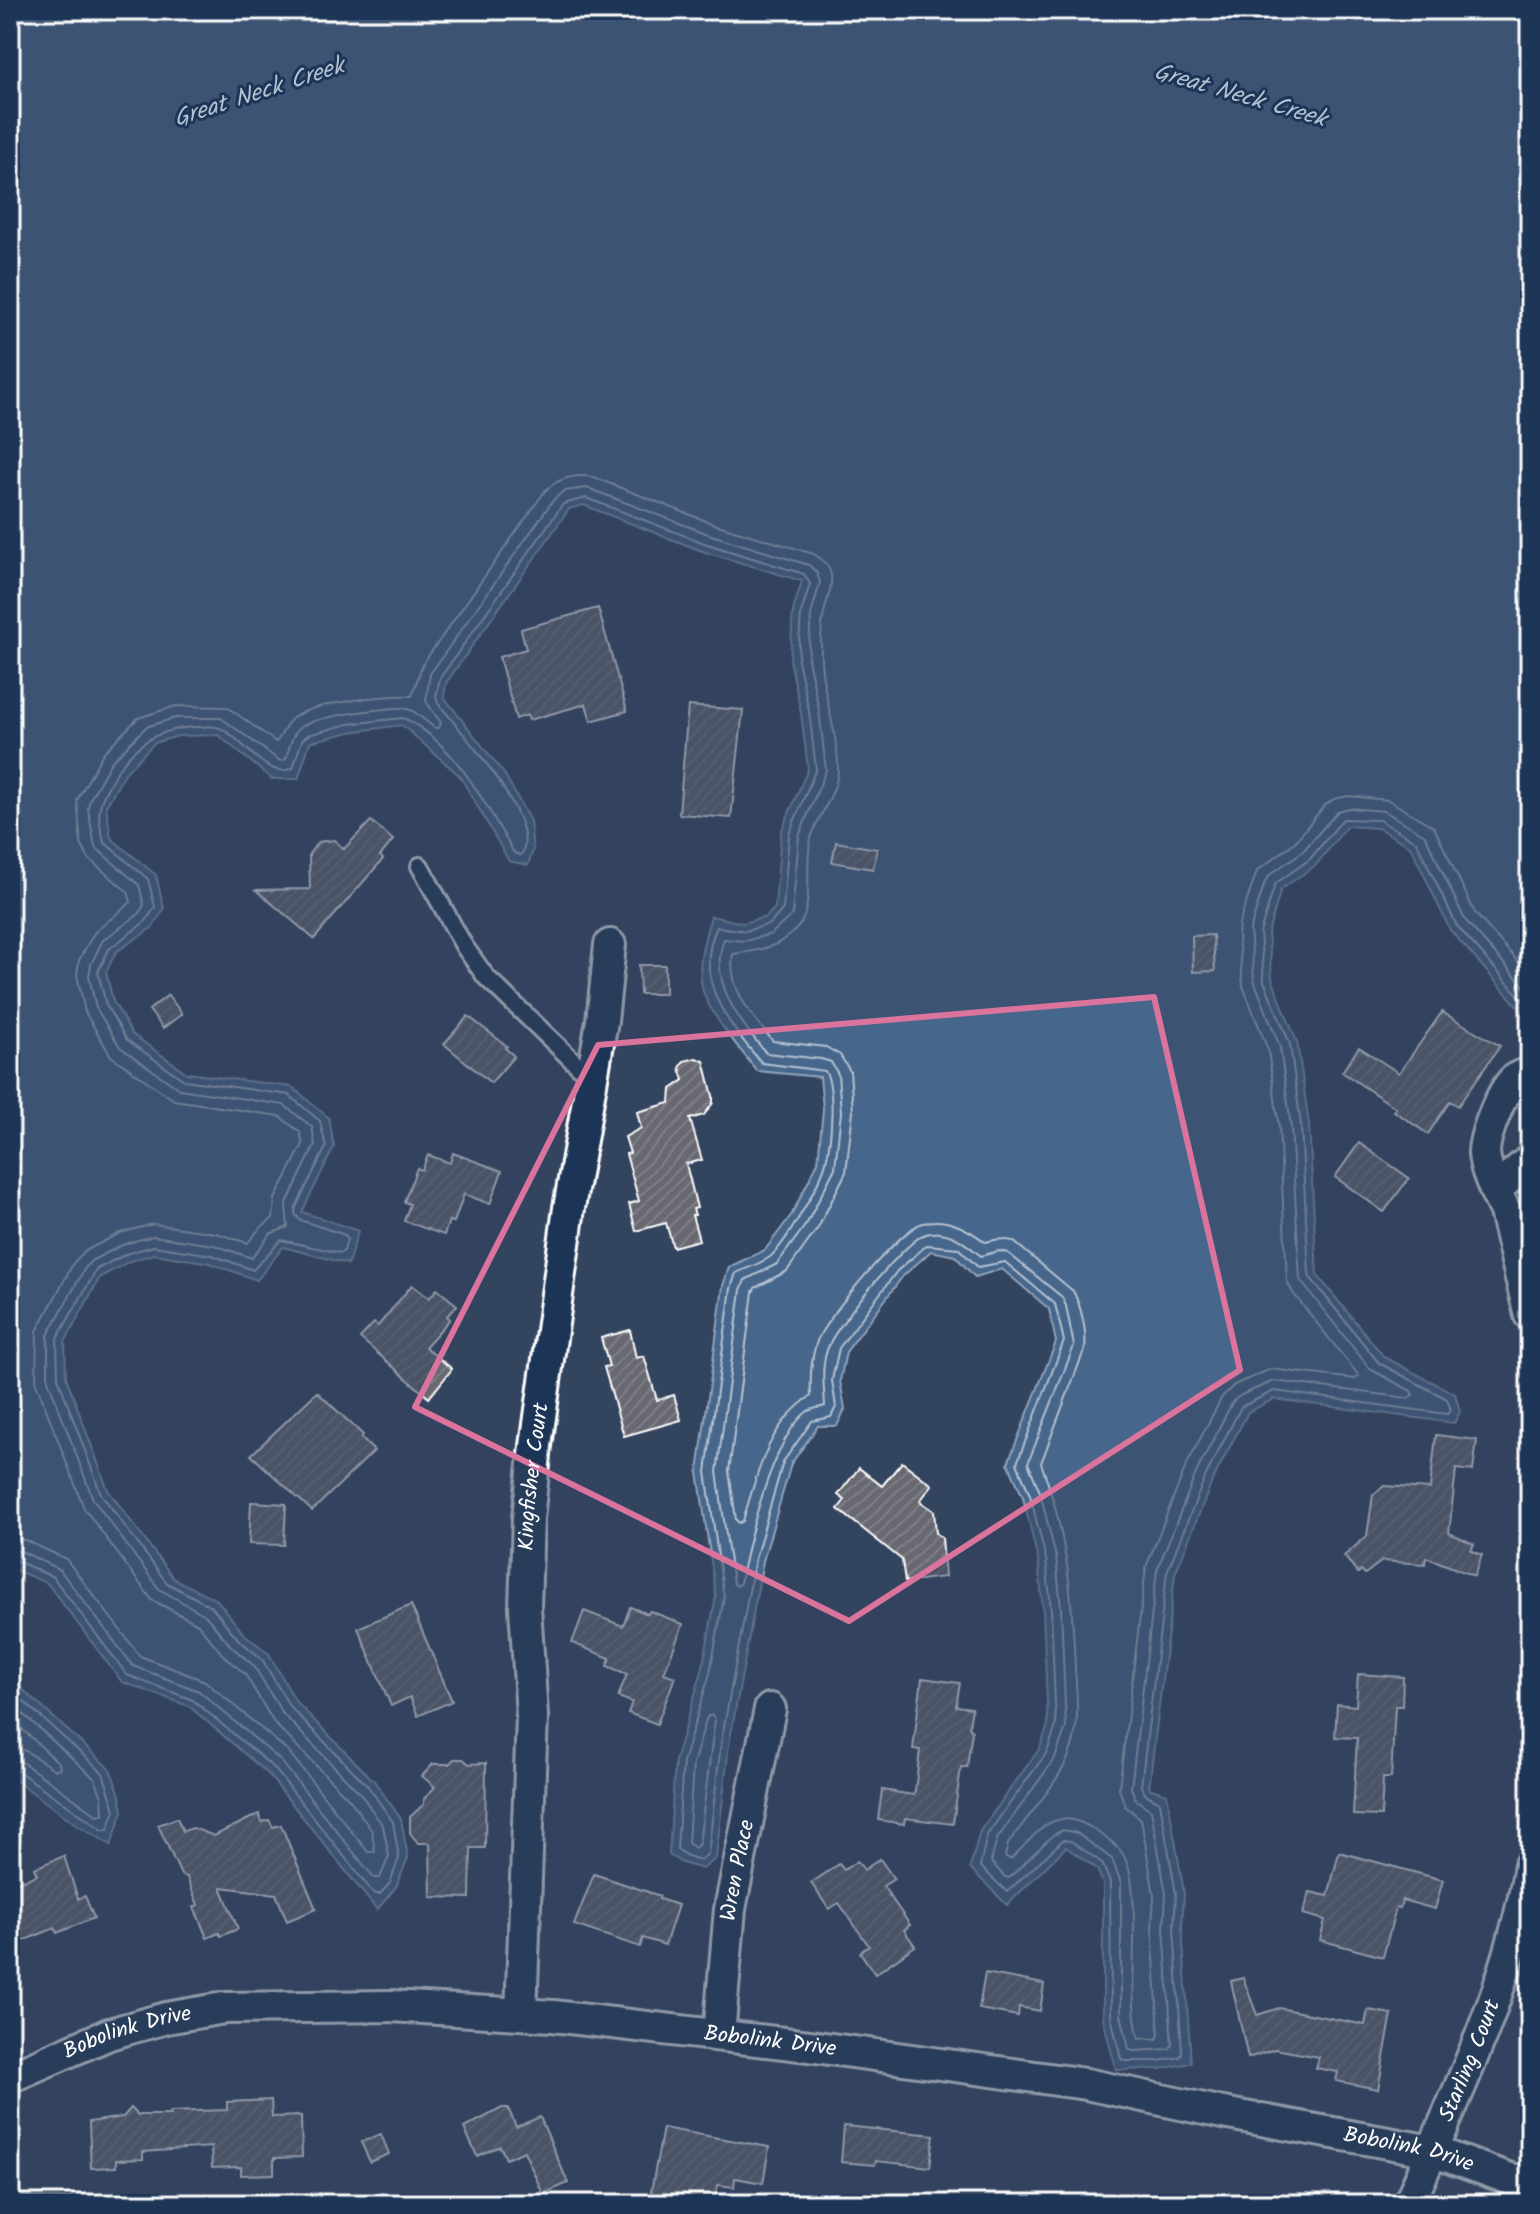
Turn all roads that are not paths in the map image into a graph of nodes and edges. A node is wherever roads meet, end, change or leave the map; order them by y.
1 (420, 866) dead end
2 (610, 945) dead end
3 (1530, 1074) edge
4 (592, 1079) junction
5 (1530, 1160) edge
6 (1495, 1190) junction
7 (1530, 1315) edge
8 (770, 1709) dead end
9 (1530, 1865) edge
10 (521, 2014) junction
11 (719, 2035) junction
12 (10, 2077) edge
13 (1432, 2151) junction
14 (1530, 2180) edge
15 (1409, 2204) edge

1 - 4 lane
2 - 4 street, Kingfisher Court
3 - 6 street
4 - 10 street, Kingfisher Court
5 - 6 street
6 - 7 street
8 - 11 street, Wren Place
9 - 13 street, Starling Court
10 - 11 street, Bobolink Drive
10 - 12 street, Bobolink Drive
11 - 13 street, Bobolink Drive
13 - 14 street, Bobolink Drive
13 - 15 street, Starling Court

